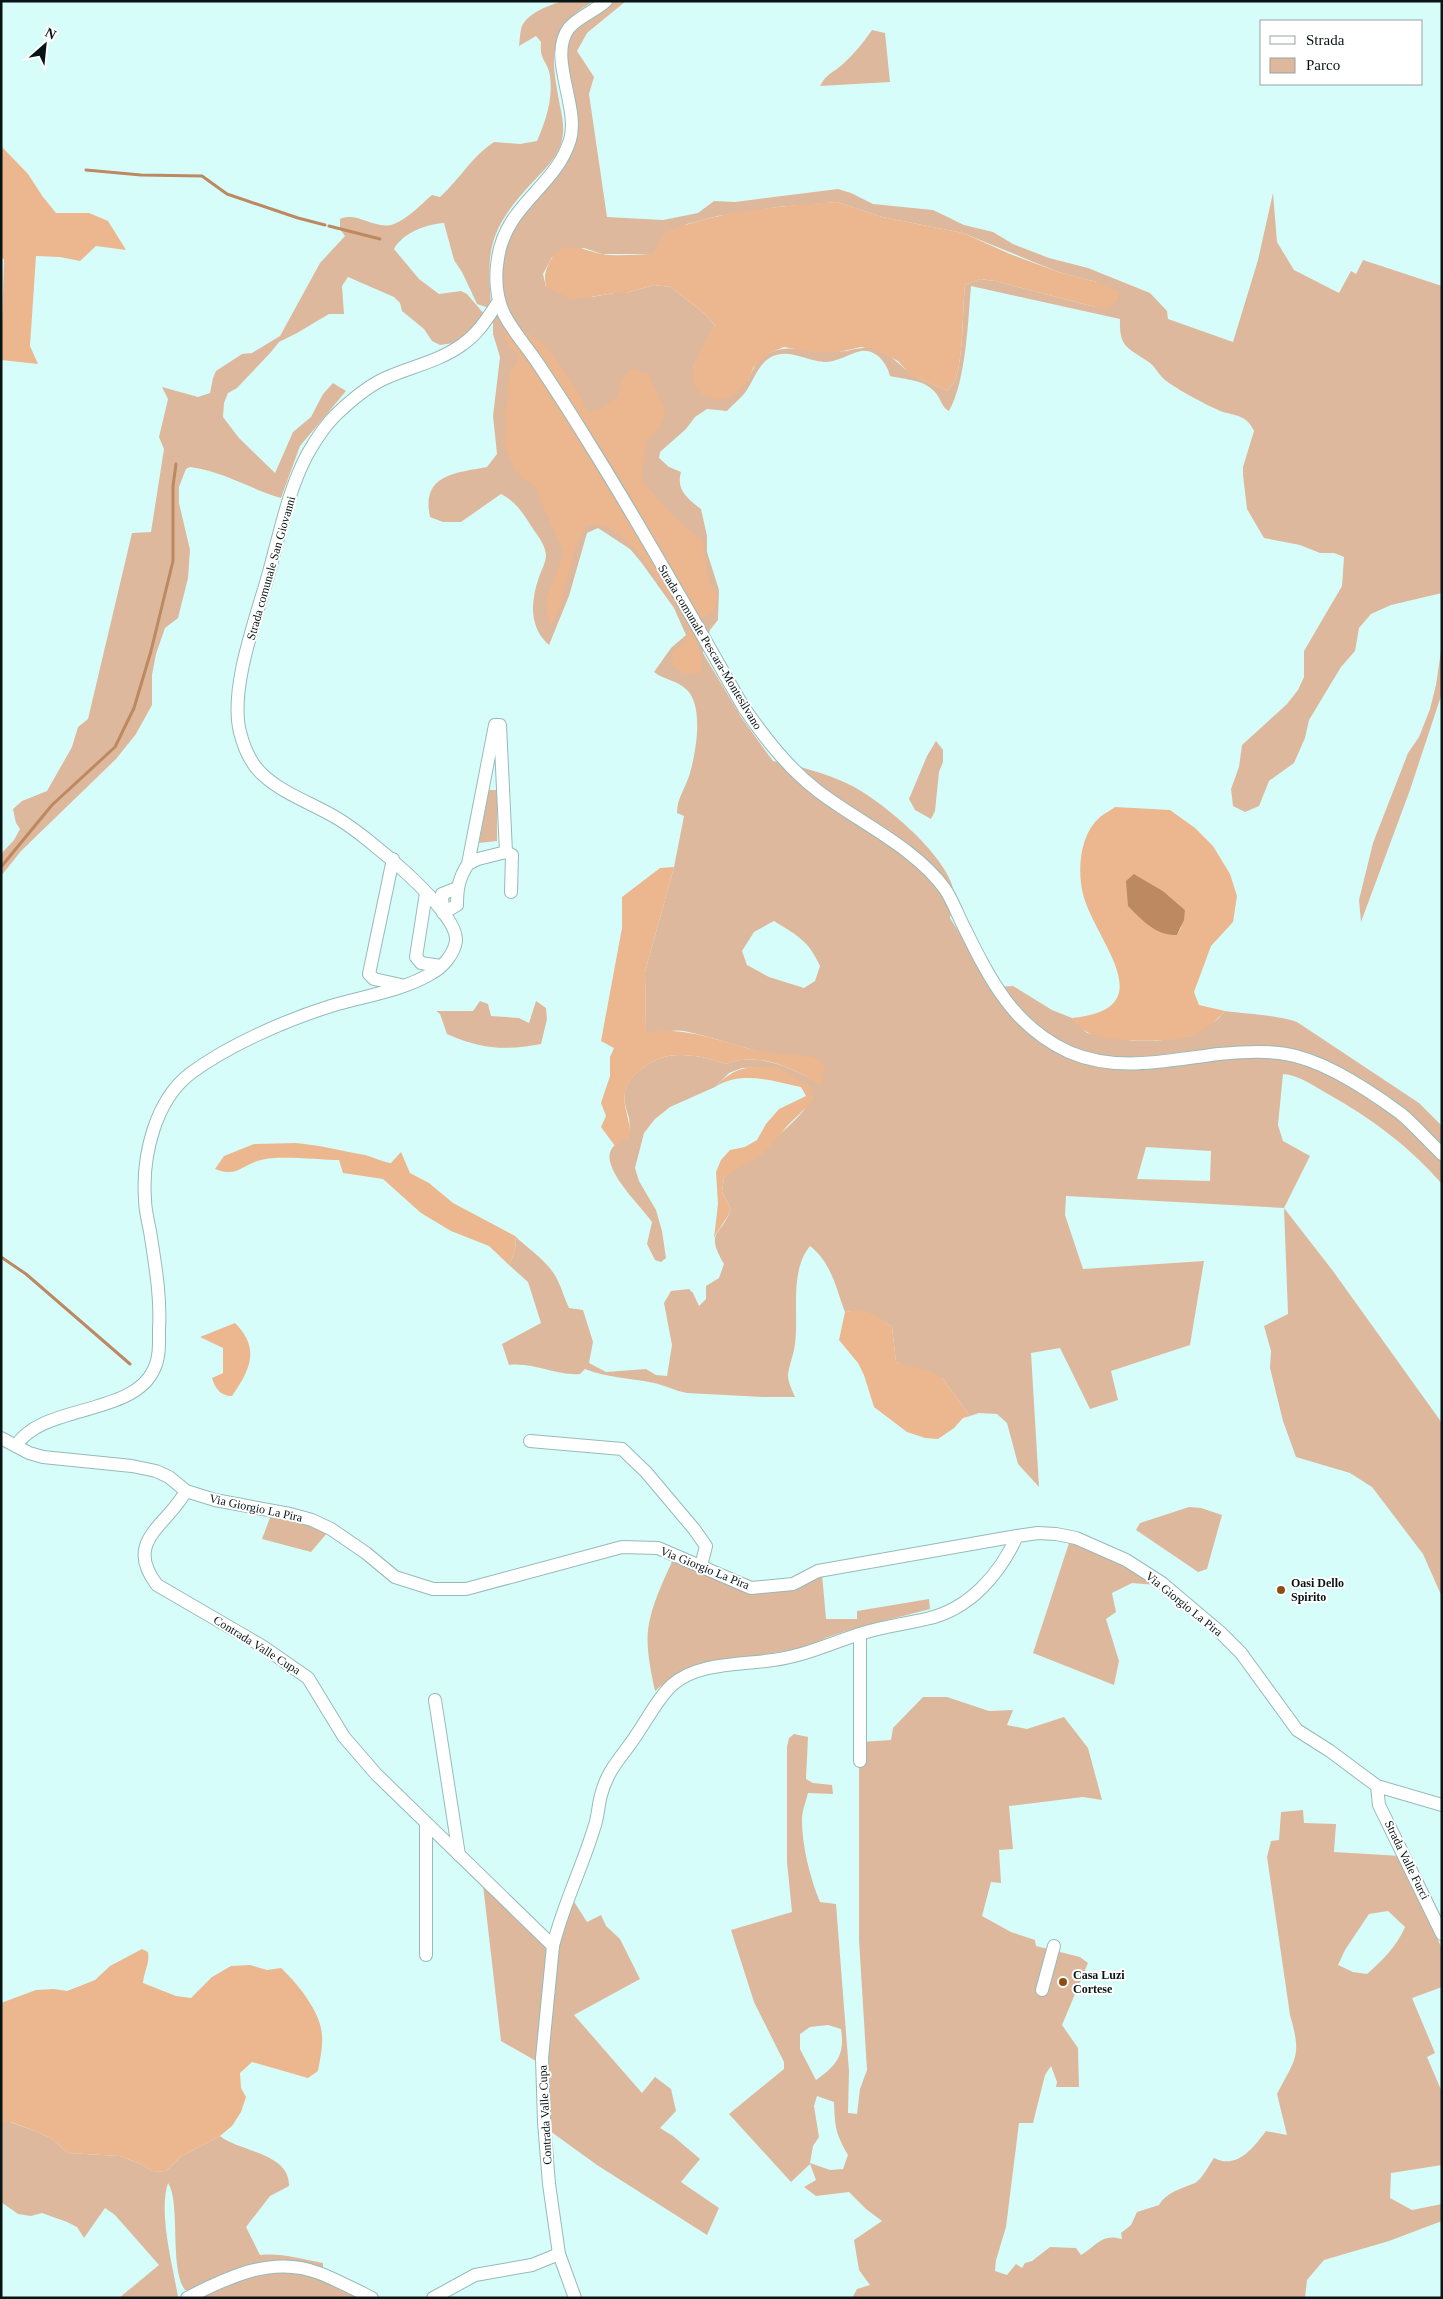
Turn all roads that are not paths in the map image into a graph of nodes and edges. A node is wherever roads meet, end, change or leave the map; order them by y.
1 (606, 1) edge
2 (500, 301) junction
3 (506, 852) junction
4 (393, 859) junction
5 (468, 864) junction
6 (511, 892) dead end
7 (426, 893) junction
8 (443, 913) junction
9 (441, 966) junction
10 (404, 985) junction
11 (1442, 1154) edge
12 (1, 1438) edge
13 (530, 1441) dead end
14 (16, 1446) junction
15 (186, 1491) junction
16 (1017, 1536) junction
17 (701, 1566) junction
18 (860, 1634) junction
19 (435, 1700) dead end
20 (860, 1762) dead end
21 (1377, 1786) junction
22 (1442, 1805) edge
23 (426, 1823) junction
24 (459, 1855) junction
25 (557, 1928) junction
26 (542, 1934) junction
27 (1442, 1934) edge
28 (553, 1946) junction
29 (1054, 1946) dead end
30 (426, 1955) dead end
31 (1042, 1990) dead end
32 (559, 2254) junction
33 (187, 2298) edge
34 (372, 2298) edge
35 (434, 2298) edge
36 (575, 2298) edge

1 - 2 street, Strada comunale Pescara-Montesilvano
2 - 4 street, Strada comunale San Giovanni
2 - 11 street, Strada comunale Pescara-Montesilvano
3 - 5 street
3 - 5 street
3 - 6 street
4 - 7 street, Strada comunale San Giovanni
4 - 10 street
5 - 8 street
7 - 8 street, Strada comunale San Giovanni
7 - 9 street
8 - 9 street, Strada comunale San Giovanni
9 - 10 street, Strada comunale San Giovanni
10 - 14 street, Strada comunale San Giovanni
12 - 14 street, Via Giorgio La Pira
13 - 17 street
14 - 15 street, Via Giorgio La Pira
15 - 17 street, Via Giorgio La Pira
15 - 23 street, Contrada Valle Cupa
16 - 17 street, Via Giorgio La Pira
16 - 18 street
16 - 21 street, Via Giorgio La Pira
18 - 20 street
18 - 25 street
19 - 24 street
21 - 22 street
21 - 27 street, Strada Valle Furci
23 - 24 street, Contrada Valle Cupa
23 - 30 street
24 - 26 street, Contrada Valle Cupa
25 - 26 street
25 - 28 street
26 - 28 street, Contrada Valle Cupa
28 - 32 street, Contrada Valle Cupa
29 - 31 street
32 - 35 street
32 - 36 street, Contrada Valle Cupa
33 - 34 street

